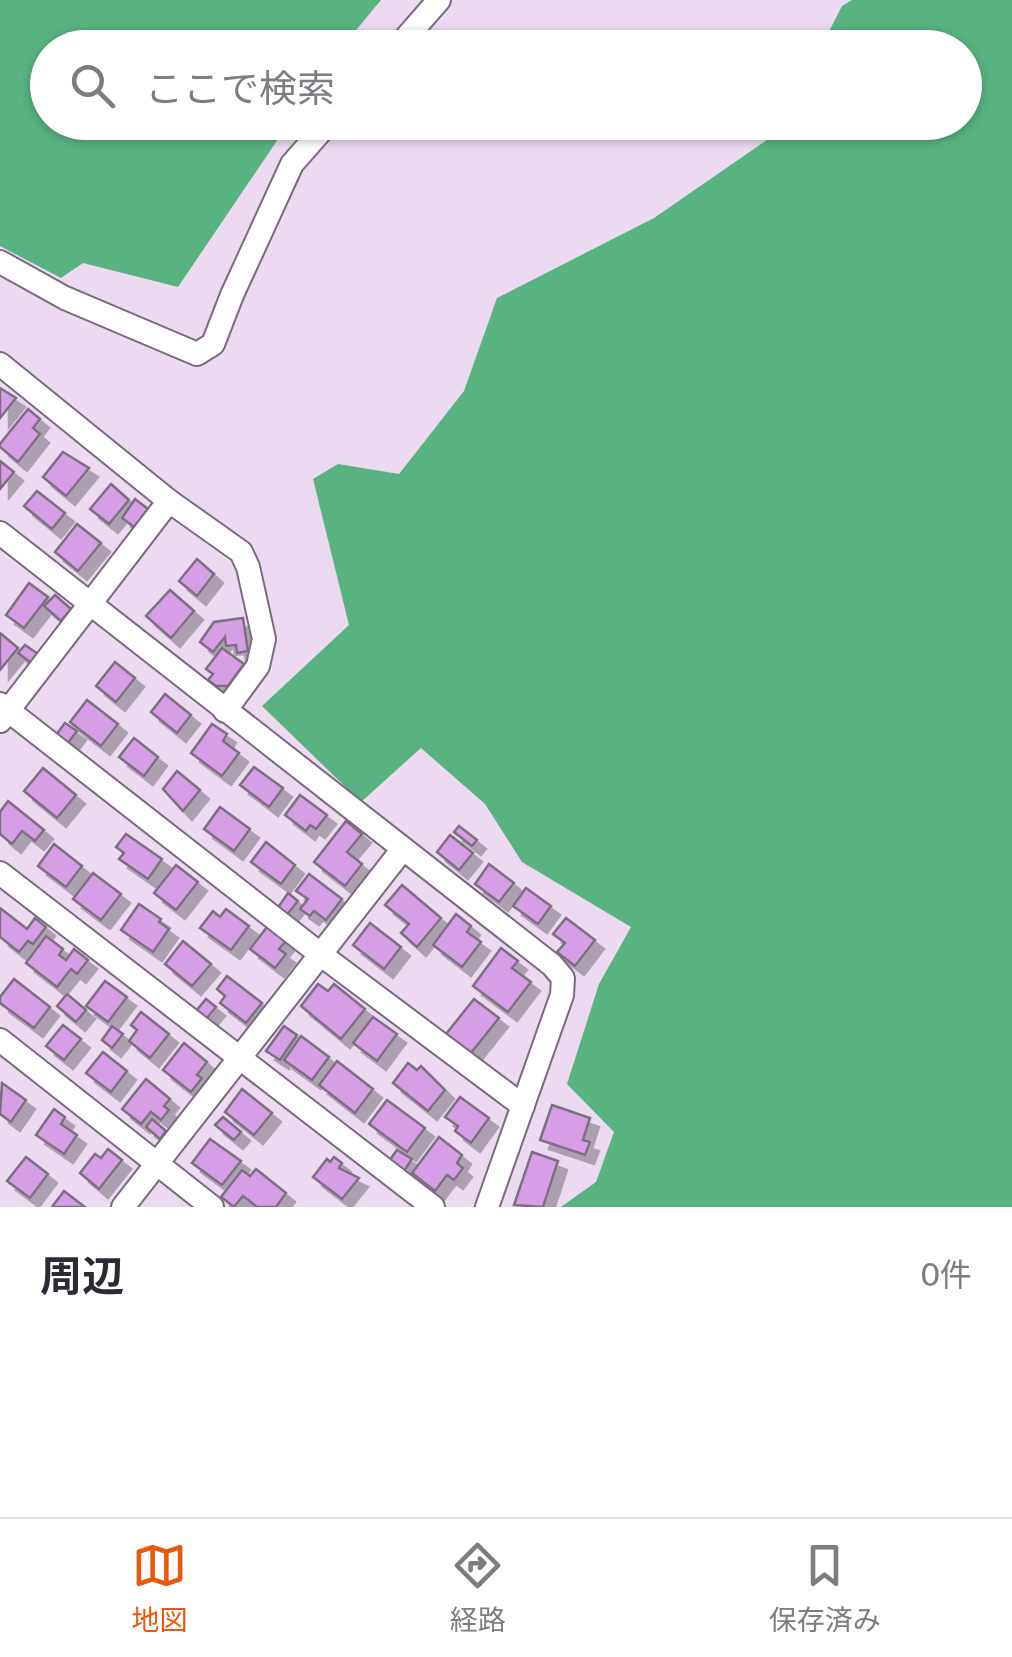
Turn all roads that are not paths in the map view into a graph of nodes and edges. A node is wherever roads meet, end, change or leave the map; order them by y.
1 (439, 0) edge
2 (413, 30) edge
3 (313, 140) edge
4 (0, 262) edge
5 (0, 364) edge
6 (169, 501) junction
7 (0, 532) edge
8 (92, 603) junction
9 (225, 711) junction
10 (3, 712) edge
11 (402, 850) junction
12 (0, 873) edge
13 (320, 954) junction
14 (0, 1040) edge
15 (238, 1059) junction
16 (523, 1106) junction
17 (157, 1164) junction
18 (123, 1207) edge
19 (212, 1207) edge
20 (433, 1207) edge
21 (487, 1207) edge

1 - 2 street
3 - 4 street
5 - 6 street
6 - 8 street
6 - 9 street
7 - 8 street
8 - 9 street
8 - 10 street
9 - 11 street
10 - 13 street
11 - 13 street
11 - 16 street
12 - 15 street
13 - 15 street
13 - 16 street
14 - 17 street
15 - 17 street
15 - 20 street
16 - 21 street
17 - 18 street
17 - 19 street

